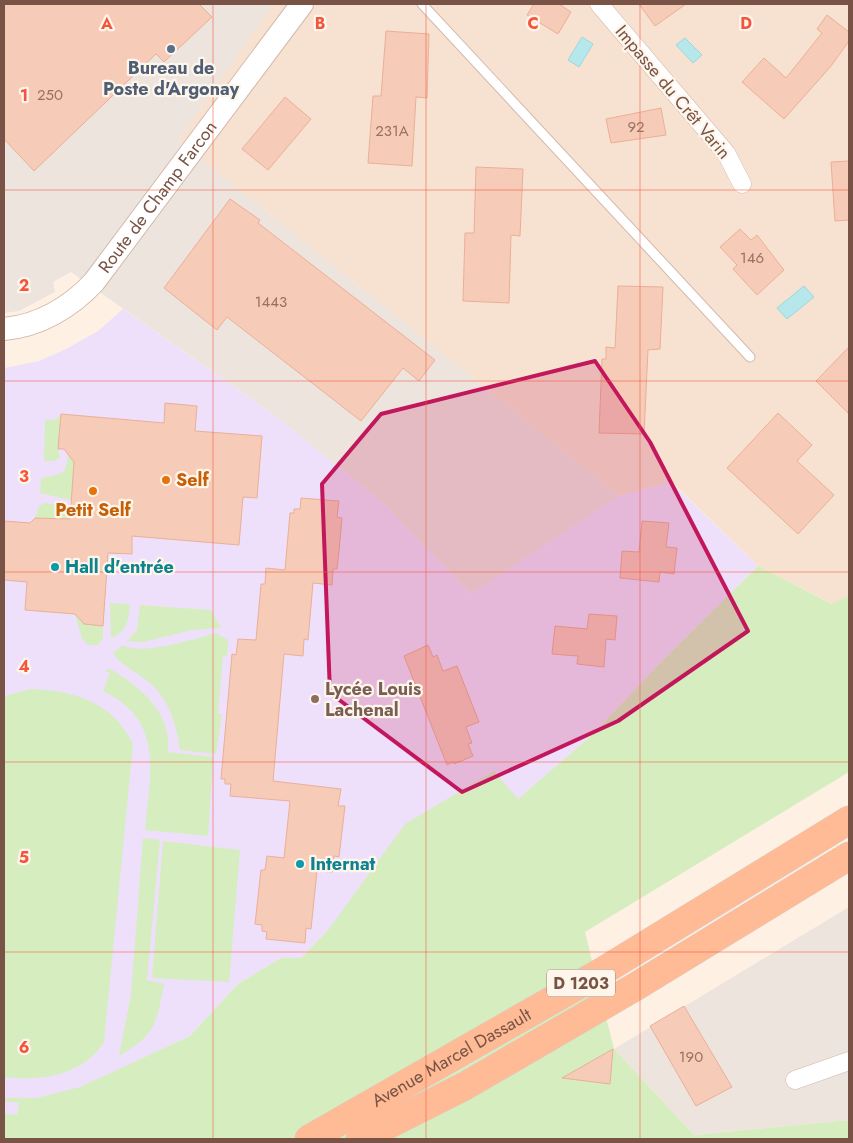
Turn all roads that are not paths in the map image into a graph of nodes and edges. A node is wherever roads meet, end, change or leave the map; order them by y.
1 (302, 4) edge
2 (422, 4) edge
3 (599, 4) edge
4 (742, 184) dead end
5 (4, 328) edge
6 (750, 357) dead end
7 (849, 820) edge
8 (849, 856) edge
9 (849, 1061) edge
10 (795, 1080) dead end
11 (465, 1086) junction
12 (309, 1139) edge
13 (360, 1139) edge
14 (384, 1139) edge

1 - 5 street, Route de Champ Farcon
2 - 6 lane
3 - 4 street, Impasse du Crêt Varin
7 - 12 highway, Avenue Marcel Dassault / D 1203
8 - 11 highway, Avenue Marcel Dassault / D 1203
9 - 10 street
11 - 13 highway, D 1203
11 - 14 highway, D 1203

